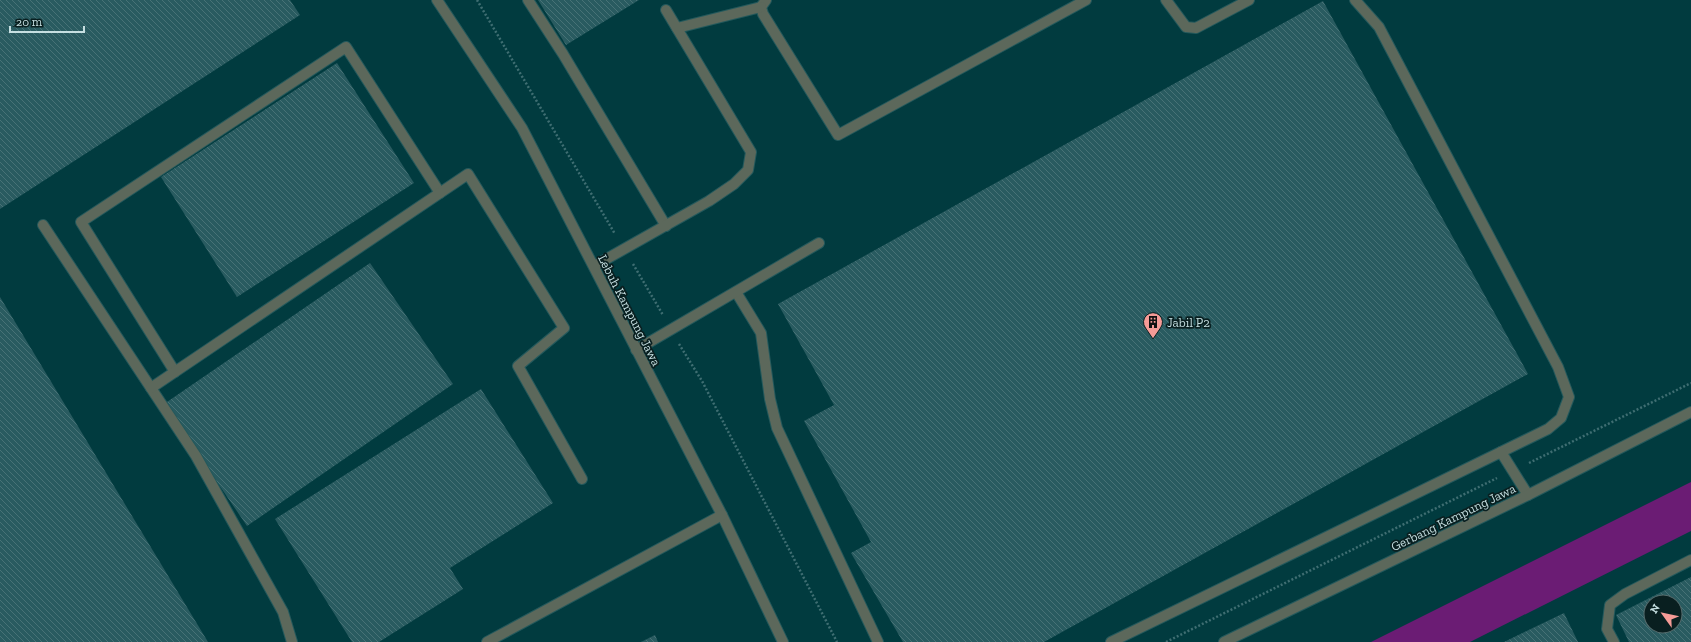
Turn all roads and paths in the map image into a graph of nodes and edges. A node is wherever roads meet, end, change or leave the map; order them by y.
1 (437, 0) edge
2 (528, 0) edge
3 (1086, 0) edge
4 (1166, 0) edge
5 (1249, 0) edge
6 (1355, 0) edge
7 (763, 3) edge
8 (666, 10) dead end
9 (677, 28) junction
10 (440, 193) junction
11 (43, 225) dead end
12 (666, 226) junction
13 (819, 243) dead end
14 (594, 266) junction
15 (736, 292) junction
16 (636, 350) junction
17 (175, 372) junction
18 (1691, 382) edge
19 (151, 388) junction
20 (1691, 412) edge
21 (1501, 452) junction
22 (1513, 471) junction
23 (582, 479) dead end
24 (1528, 495) junction
25 (722, 515) junction
26 (1691, 560) edge
27 (292, 642) edge
28 (487, 642) edge
29 (783, 642) edge
30 (878, 642) edge
31 (1111, 642) edge
32 (1166, 642) edge
33 (1224, 642) edge
34 (1614, 642) edge

1 - 14 street, Lebuh Kampung Jawa
2 - 12 street
3 - 7 street
4 - 5 street
6 - 21 street
7 - 9 street
8 - 9 street
9 - 12 street
10 - 17 street
10 - 17 street
10 - 23 street
11 - 19 street
12 - 14 street
13 - 15 street
14 - 16 street, Lebuh Kampung Jawa
15 - 16 street
15 - 30 street
16 - 25 street, Lebuh Kampung Jawa
17 - 19 street
18 - 22 path
19 - 27 street
20 - 24 street, Gerbang Kampung Jawa
21 - 22 street
21 - 31 street
22 - 24 street
22 - 32 path
24 - 33 street, Gerbang Kampung Jawa
25 - 28 street
25 - 29 street, Lebuh Kampung Jawa
26 - 34 street

